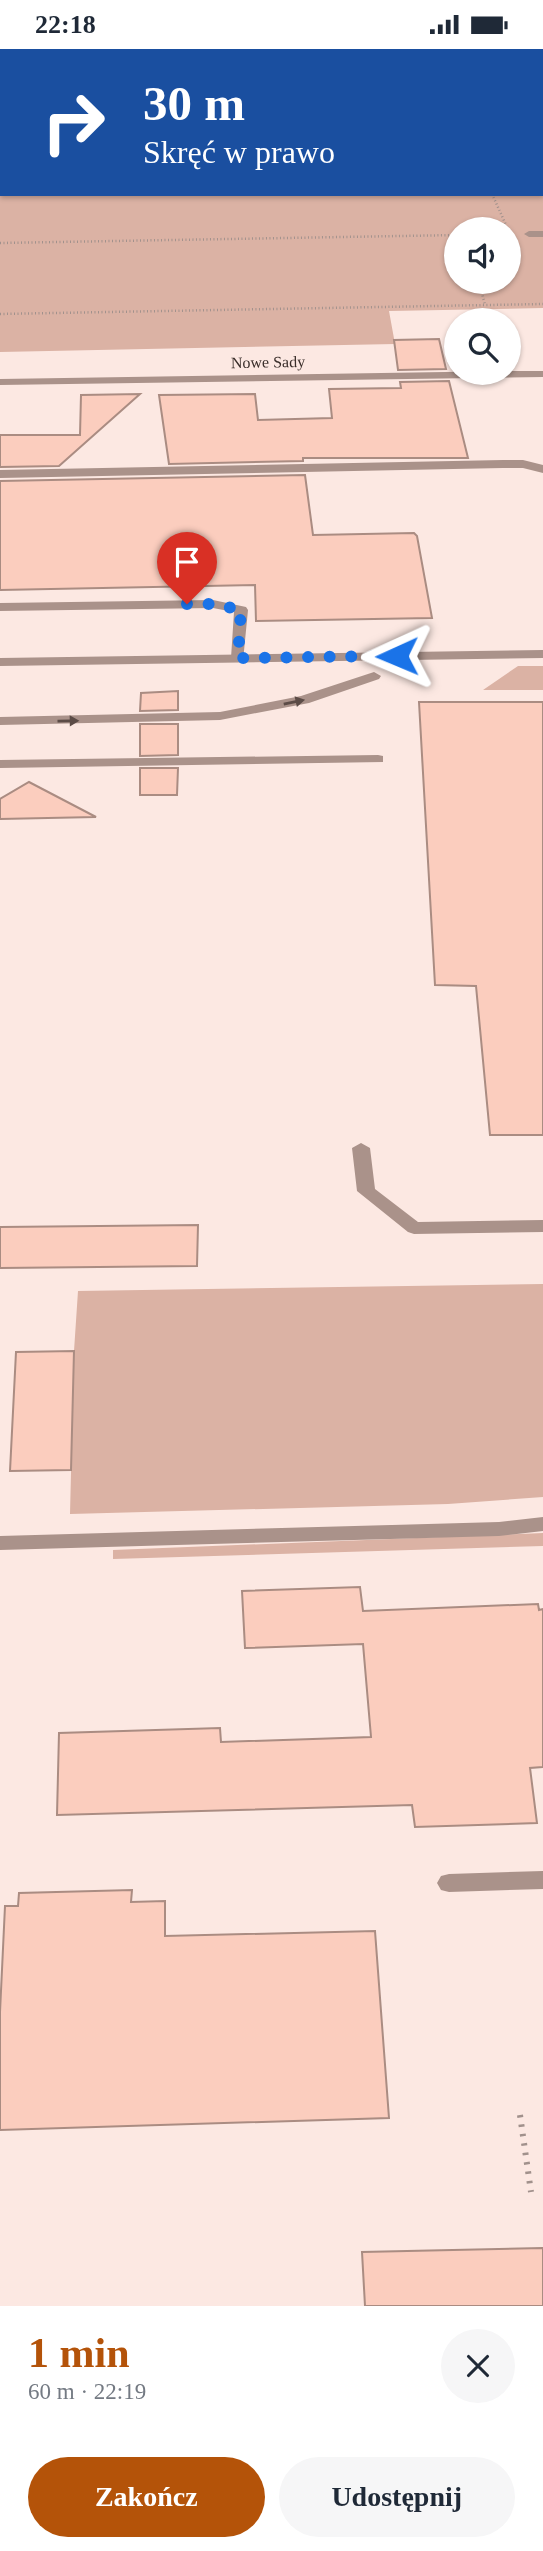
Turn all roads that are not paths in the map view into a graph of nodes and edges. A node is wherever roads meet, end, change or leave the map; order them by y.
1 (529, 234) dead end
2 (543, 234) edge
3 (541, 373) edge
4 (0, 382) edge
5 (543, 469) edge
6 (0, 474) edge
7 (0, 607) edge
8 (543, 654) edge
9 (238, 658) junction
10 (0, 662) edge
11 (374, 676) dead end
12 (0, 721) edge
13 (378, 759) dead end
14 (0, 764) edge
15 (361, 1148) dead end
16 (543, 1226) edge
17 (543, 1524) edge
18 (0, 1543) edge
19 (543, 1880) edge
20 (449, 1883) dead end

1 - 2 street
3 - 4 street, Nowe Sady
5 - 6 street
7 - 9 street
8 - 9 street
9 - 10 street
12 -> 11 street
13 - 14 street
15 - 16 street
17 - 18 street
19 - 20 street

